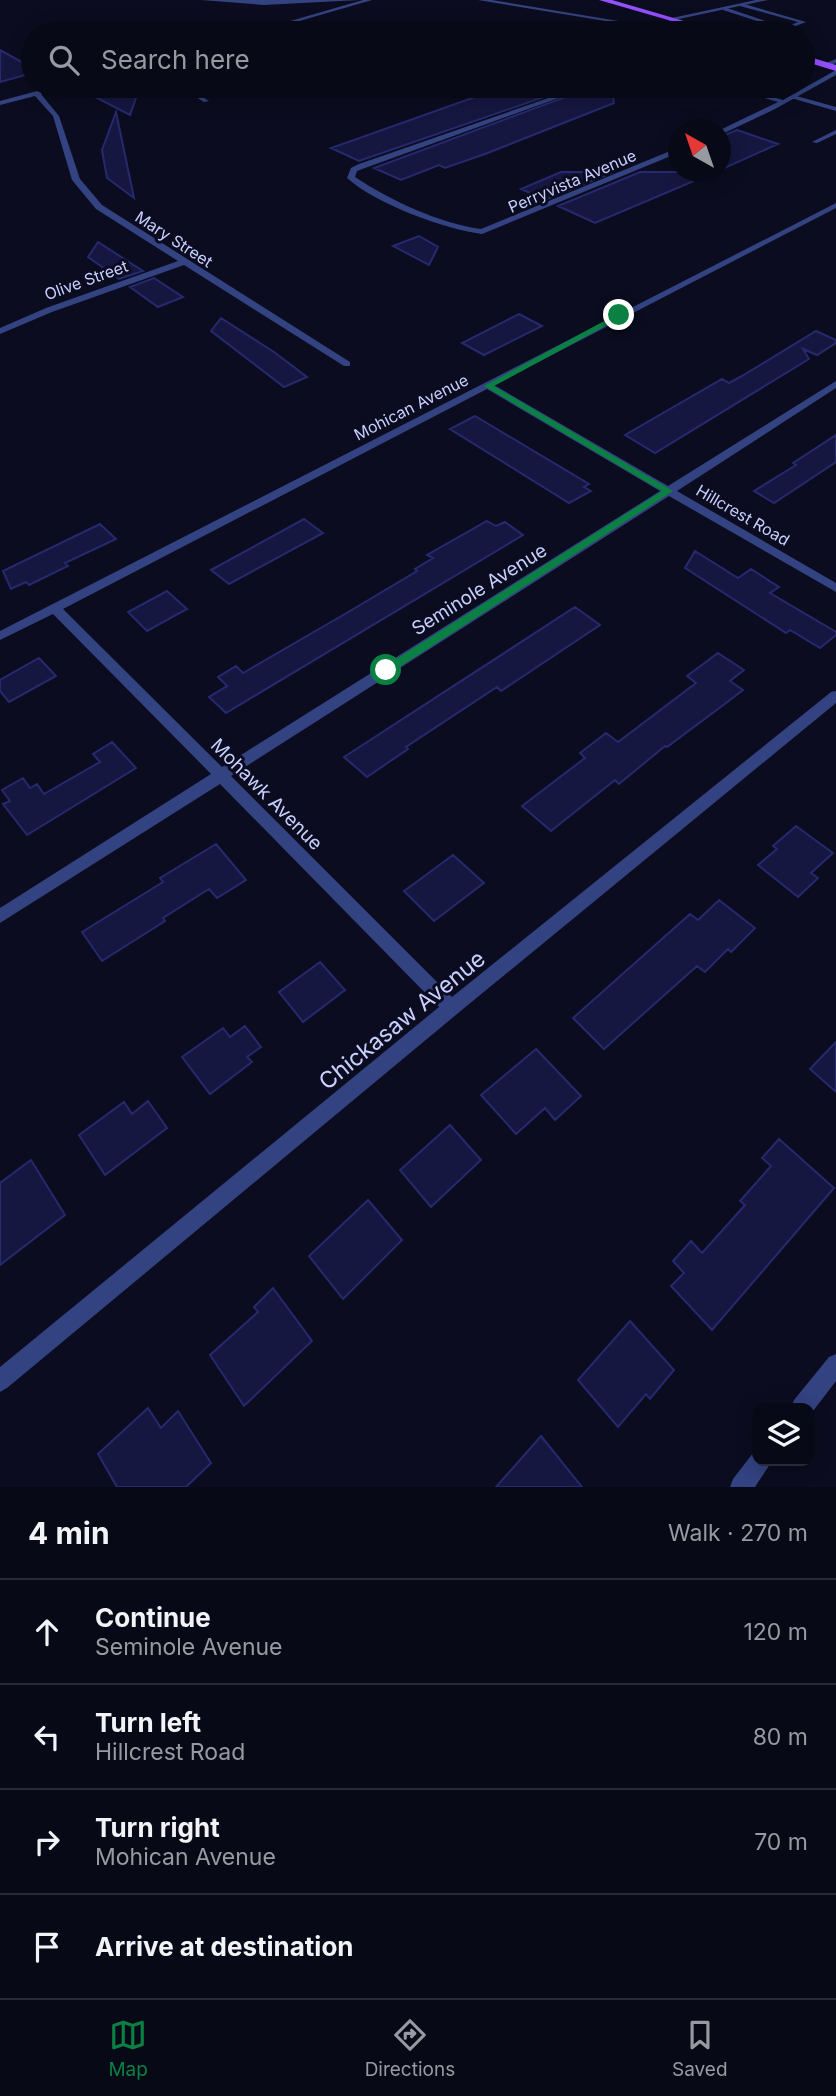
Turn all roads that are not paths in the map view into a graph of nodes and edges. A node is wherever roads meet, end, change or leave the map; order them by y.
1 (204, 0) edge
2 (357, 0) edge
3 (369, 0) edge
4 (481, 0) edge
5 (603, 0) edge
6 (765, 0) edge
7 (742, 5) junction
8 (724, 9) junction
9 (670, 19) junction
10 (295, 21) edge
11 (613, 21) edge
12 (677, 21) edge
13 (762, 21) edge
14 (799, 21) edge
15 (836, 61) edge
16 (815, 62) edge
17 (824, 65) junction
18 (836, 70) edge
19 (815, 83) edge
20 (21, 97) edge
21 (40, 98) edge
22 (201, 98) edge
23 (555, 98) edge
24 (770, 98) edge
25 (791, 98) edge
26 (797, 98) edge
27 (206, 101) dead end
28 (784, 102) junction
29 (0, 103) edge
30 (836, 109) edge
31 (731, 128) edge
32 (836, 132) edge
33 (815, 142) dead end
34 (668, 155) edge
35 (836, 205) edge
36 (183, 262) junction
37 (0, 331) edge
38 (346, 365) dead end
39 (836, 384) edge
40 (488, 386) junction
41 (669, 491) junction
42 (836, 588) edge
43 (55, 608) junction
44 (0, 636) edge
45 (836, 696) edge
46 (221, 775) junction
47 (0, 916) edge
48 (452, 1008) junction
49 (836, 1364) edge
50 (0, 1381) edge
51 (806, 1403) edge
52 (757, 1466) edge
53 (741, 1487) edge

1 - 2 street
3 - 10 street
4 - 11 street
5 - 9 main road
6 - 7 street
7 - 8 street
7 - 14 lane
8 - 9 street
8 - 13 lane
9 - 12 main road
15 - 17 lane
16 - 17 main road
17 - 18 main road
18 - 19 street
20 - 29 street
21 - 36 street, Mary Street
22 - 27 street
23 - 34 street, Perryvista Avenue
24 - 28 street
25 - 28 street
26 - 30 lane
28 - 31 street
32 - 33 lane
35 - 40 street, Mohican Avenue
36 - 37 street, Olive Street
36 - 38 street, Mary Street
39 - 41 street, Seminole Avenue
40 - 41 street, Hillcrest Road
40 - 43 street, Mohican Avenue
41 - 42 street, Hillcrest Road
41 - 46 street, Seminole Avenue
43 - 44 street, Mohican Avenue
43 - 46 street, Mohawk Avenue
45 - 48 street, Chickasaw Avenue
46 - 47 street, Seminole Avenue
46 - 48 street, Mohawk Avenue
48 - 50 street, Chickasaw Avenue
49 - 51 street
52 - 53 street

